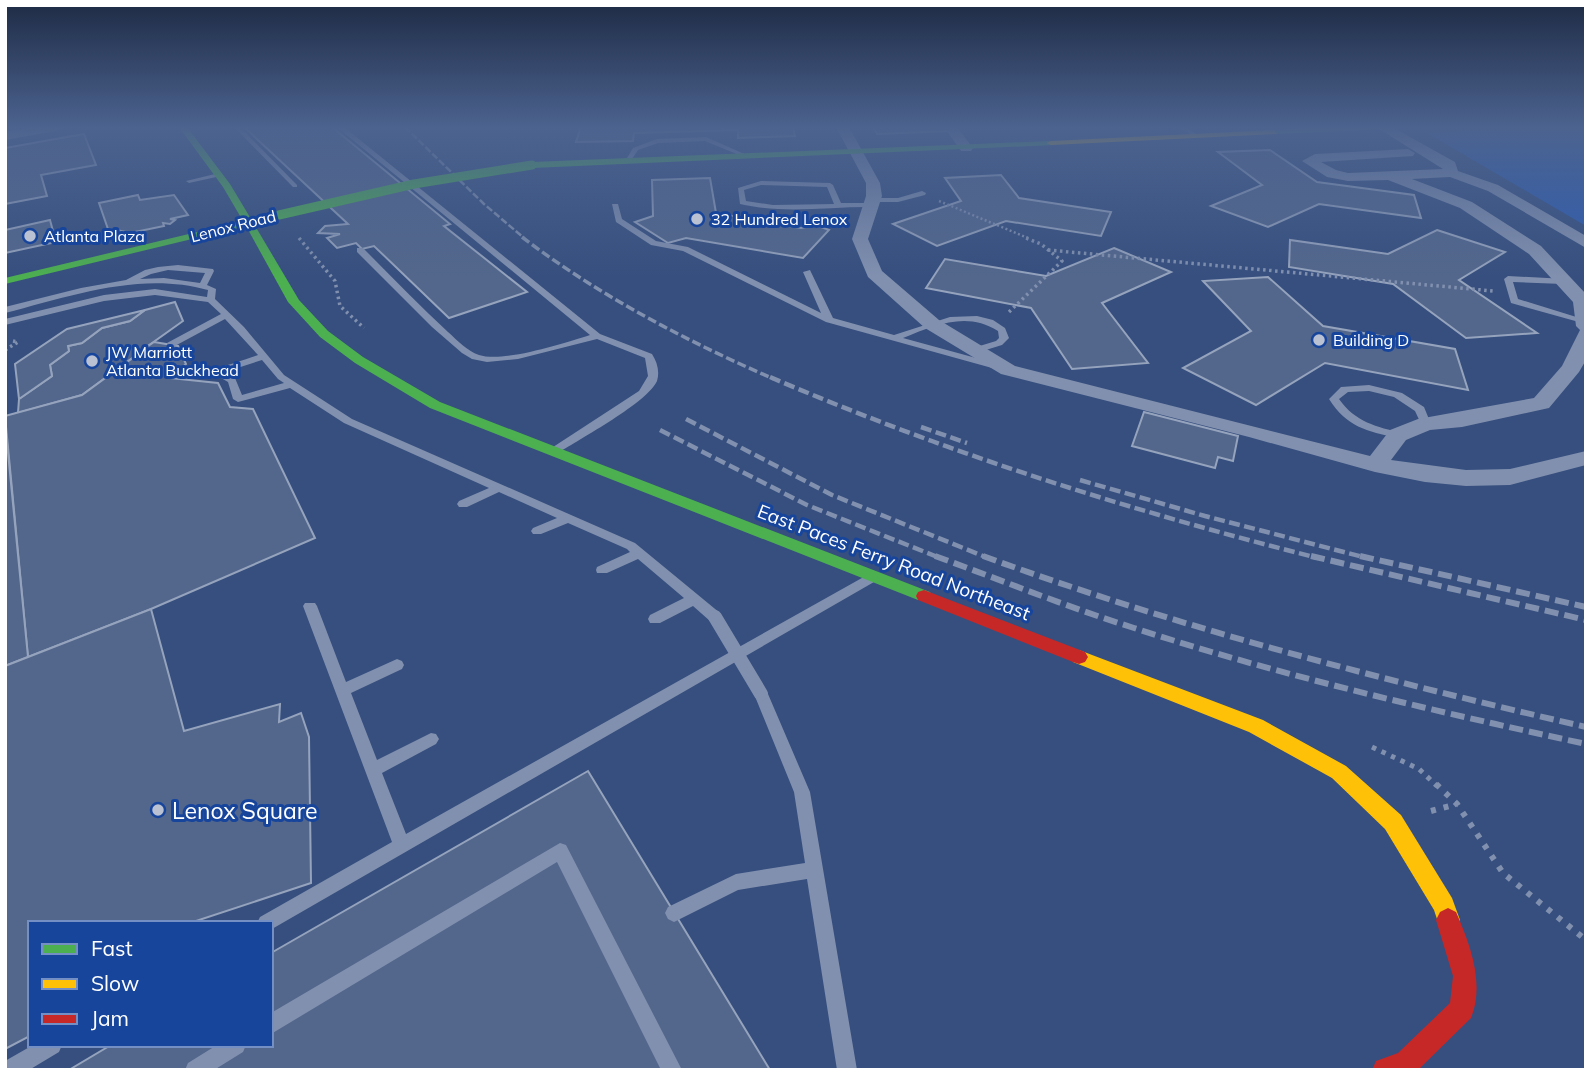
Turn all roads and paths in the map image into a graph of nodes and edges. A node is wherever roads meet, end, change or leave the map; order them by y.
1 (208, 177) edge
2 (220, 177) edge
3 (286, 177) edge
4 (401, 177) edge
5 (456, 177) edge
6 (870, 177) edge
7 (1392, 177) edge
8 (1463, 177) edge
9 (189, 181) dead end
10 (295, 186) dead end
11 (922, 193) joint
12 (870, 203) junction
13 (838, 204) junction
14 (615, 206) dead end
15 (250, 222) junction
16 (1586, 243) edge
17 (360, 250) dead end
18 (1048, 250) junction
19 (807, 272) dead end
20 (5, 281) edge
21 (1563, 281) junction
22 (128, 283) junction
23 (203, 285) junction
24 (1511, 292) junction
25 (211, 300) junction
26 (1584, 302) edge
27 (5, 310) edge
28 (226, 315) junction
29 (829, 320) junction
30 (5, 322) edge
31 (932, 324) junction
32 (995, 324) junction
33 (1585, 328) edge
34 (597, 337) junction
35 (896, 338) junction
36 (5, 340) edge
37 (170, 345) dead end
38 (5, 350) edge
39 (976, 350) junction
40 (264, 356) junction
41 (1008, 370) junction
42 (217, 372) junction
43 (175, 374) dead end
44 (292, 384) junction
45 (1426, 424) junction
46 (1398, 435) junction
47 (554, 451) junction
48 (1586, 458) edge
49 (1375, 465) junction
50 (498, 488) junction
51 (463, 503) dead end
52 (568, 518) junction
53 (537, 531) dead end
54 (639, 553) junction
55 (602, 569) dead end
56 (872, 577) junction
57 (694, 599) junction
58 (310, 606) dead end
59 (655, 620) dead end
60 (397, 664) dead end
61 (342, 690) junction
62 (431, 739) dead end
63 (373, 770) junction
64 (402, 845) junction
65 (815, 870) junction
66 (674, 913) dead end
67 (269, 921) edge
68 (273, 1023) edge
69 (49, 1047) edge
70 (233, 1047) edge
71 (10, 1070) edge
72 (195, 1070) edge
73 (672, 1070) edge
74 (847, 1070) edge
75 (1385, 1070) edge

1 - 9 lane
2 - 15 street, East Paces Ferry Road Northeast
3 - 10 lane
4 - 34 lane
5 - 15 street, Lenox Road, bridge
6 - 12 street
7 - 21 street
8 - 16 street
11 - 12 lane
11 - 18 path
12 - 13 lane
12 - 31 street
13 - 13 lane
14 - 29 lane
15 - 20 street, Lenox Road
15 - 47 street, East Paces Ferry Road Northeast
17 - 34 lane
18 - 24 path
18 - 32 path
19 - 29 lane
21 - 24 lane
21 - 26 street
22 - 23 lane
22 - 23 lane
22 - 27 lane
23 - 25 lane
24 - 33 lane
25 - 28 lane
25 - 30 lane
26 - 33 street
28 - 37 lane
28 - 40 lane
29 - 35 lane
31 - 32 lane
31 - 35 lane
31 - 39 street
32 - 39 lane
33 - 45 street
34 - 47 lane
35 - 41 lane
36 - 38 path
39 - 41 street
40 - 42 lane
40 - 44 lane
41 - 49 street
42 - 43 lane
42 - 44 lane
44 - 50 lane
45 - 46 street
45 - 46 lane
46 - 49 street
47 - 56 street, East Paces Ferry Road Northeast
48 - 49 street
50 - 51 lane
50 - 52 lane
52 - 53 lane
52 - 54 lane
54 - 55 lane
54 - 57 lane
56 - 64 lane
56 - 75 street, East Paces Ferry Road Northeast
57 - 59 lane
57 - 65 lane, bridge
58 - 61 lane
60 - 61 lane
61 - 63 lane
62 - 63 lane
63 - 64 lane
64 - 67 lane
65 - 66 lane
65 - 74 lane
68 - 73 lane
69 - 71 lane
70 - 72 lane

